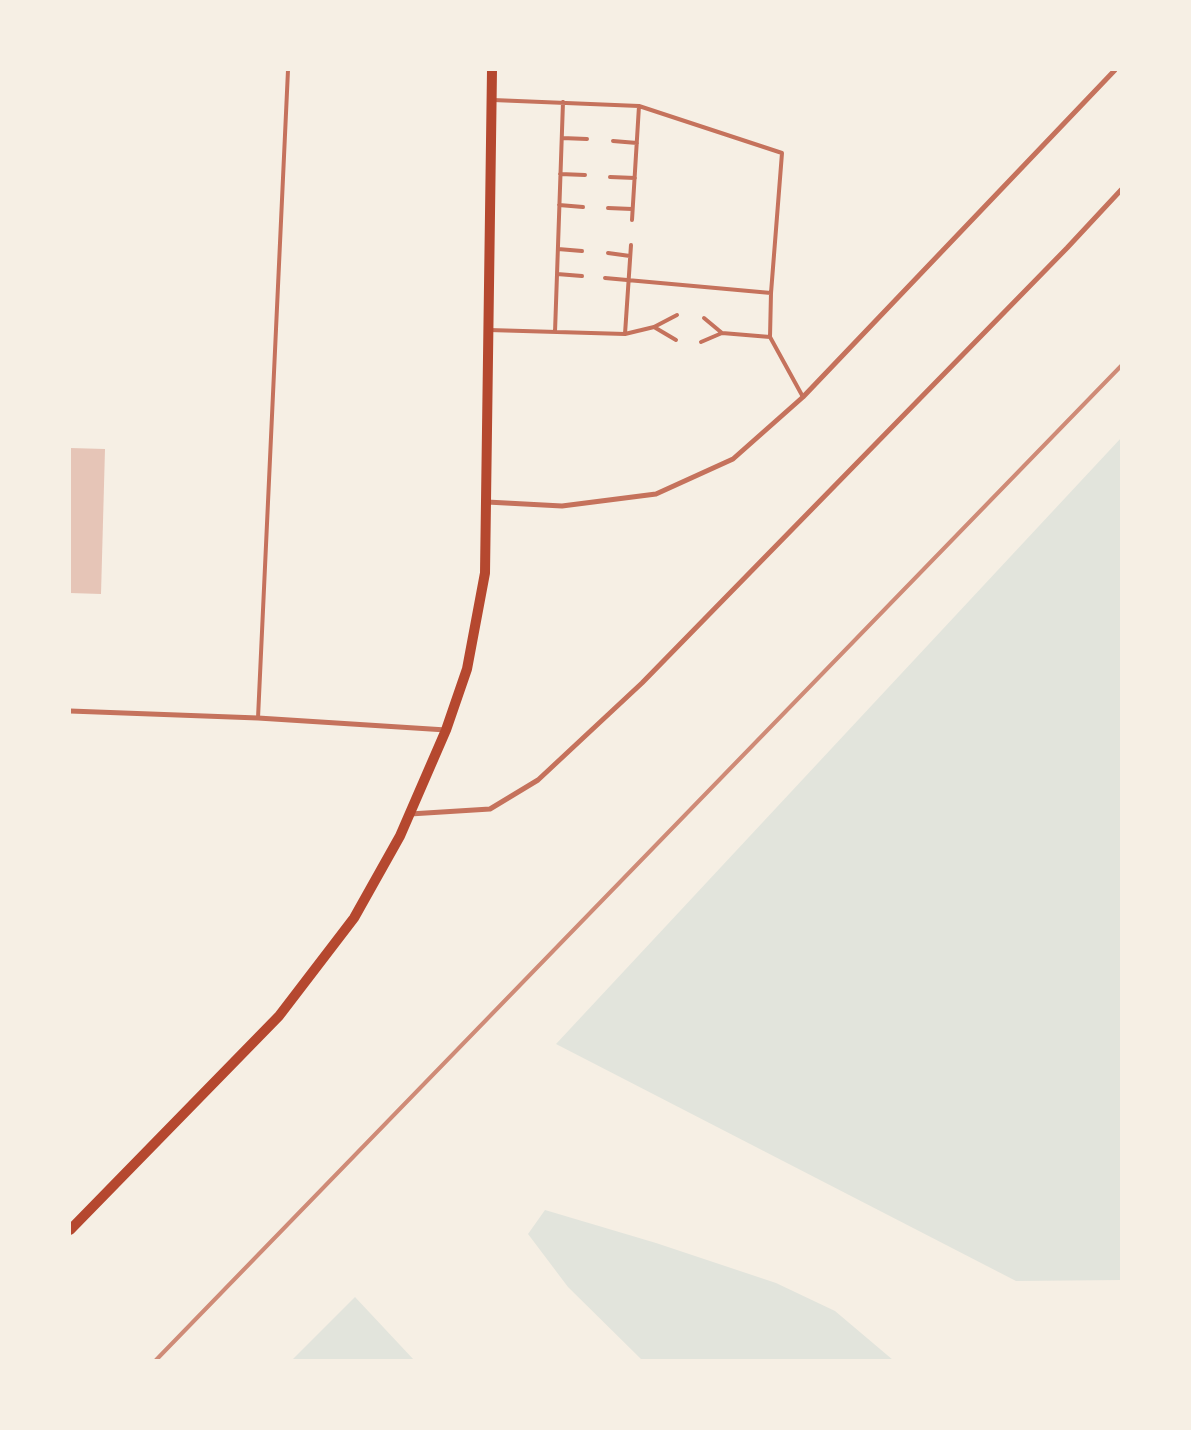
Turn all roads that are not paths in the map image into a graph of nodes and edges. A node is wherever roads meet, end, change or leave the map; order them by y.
1 (288, 70) edge
2 (492, 70) edge
3 (1115, 70) edge
4 (492, 100) junction
5 (563, 102) junction
6 (639, 106) junction
7 (562, 138) junction
8 (587, 140) dead end
9 (613, 141) dead end
10 (637, 143) junction
11 (560, 174) junction
12 (585, 175) dead end
13 (610, 177) dead end
14 (635, 178) junction
15 (1121, 190) edge
16 (559, 205) junction
17 (583, 207) dead end
18 (608, 208) dead end
19 (632, 209) junction
20 (632, 220) dead end
21 (631, 245) dead end
22 (558, 249) junction
23 (582, 251) dead end
24 (608, 253) dead end
25 (630, 256) junction
26 (557, 274) junction
27 (582, 276) dead end
28 (605, 278) dead end
29 (627, 280) junction
30 (770, 293) junction
31 (677, 315) dead end
32 (704, 318) dead end
33 (654, 327) junction
34 (489, 330) junction
35 (555, 332) junction
36 (722, 333) junction
37 (624, 334) junction
38 (770, 337) junction
39 (676, 340) dead end
40 (701, 342) dead end
41 (803, 397) junction
42 (487, 502) junction
43 (70, 712) edge
44 (258, 718) junction
45 (446, 730) junction
46 (410, 814) junction
47 (70, 1230) edge

1 - 44 lane
2 - 4 main road
3 - 41 street
4 - 5 lane
4 - 34 main road
5 - 6 lane
5 - 7 lane
6 - 10 lane
6 - 30 lane
7 - 8 lane
7 - 11 lane
9 - 10 lane
10 - 14 lane
11 - 12 lane
11 - 16 lane
13 - 14 lane
14 - 19 lane
15 - 46 street
16 - 17 lane
16 - 22 lane
18 - 19 lane
19 - 20 lane
21 - 25 lane
22 - 23 lane
22 - 26 lane
24 - 25 lane
25 - 29 lane
26 - 27 lane
26 - 35 lane
28 - 29 lane
29 - 30 lane
29 - 37 lane
30 - 38 lane
31 - 33 lane
32 - 36 lane
33 - 37 lane
33 - 39 lane
34 - 35 lane
34 - 42 main road
35 - 37 lane
36 - 38 lane
36 - 40 lane
38 - 41 lane
41 - 42 street
42 - 45 main road
43 - 44 street
44 - 45 street
45 - 46 main road
46 - 47 main road

